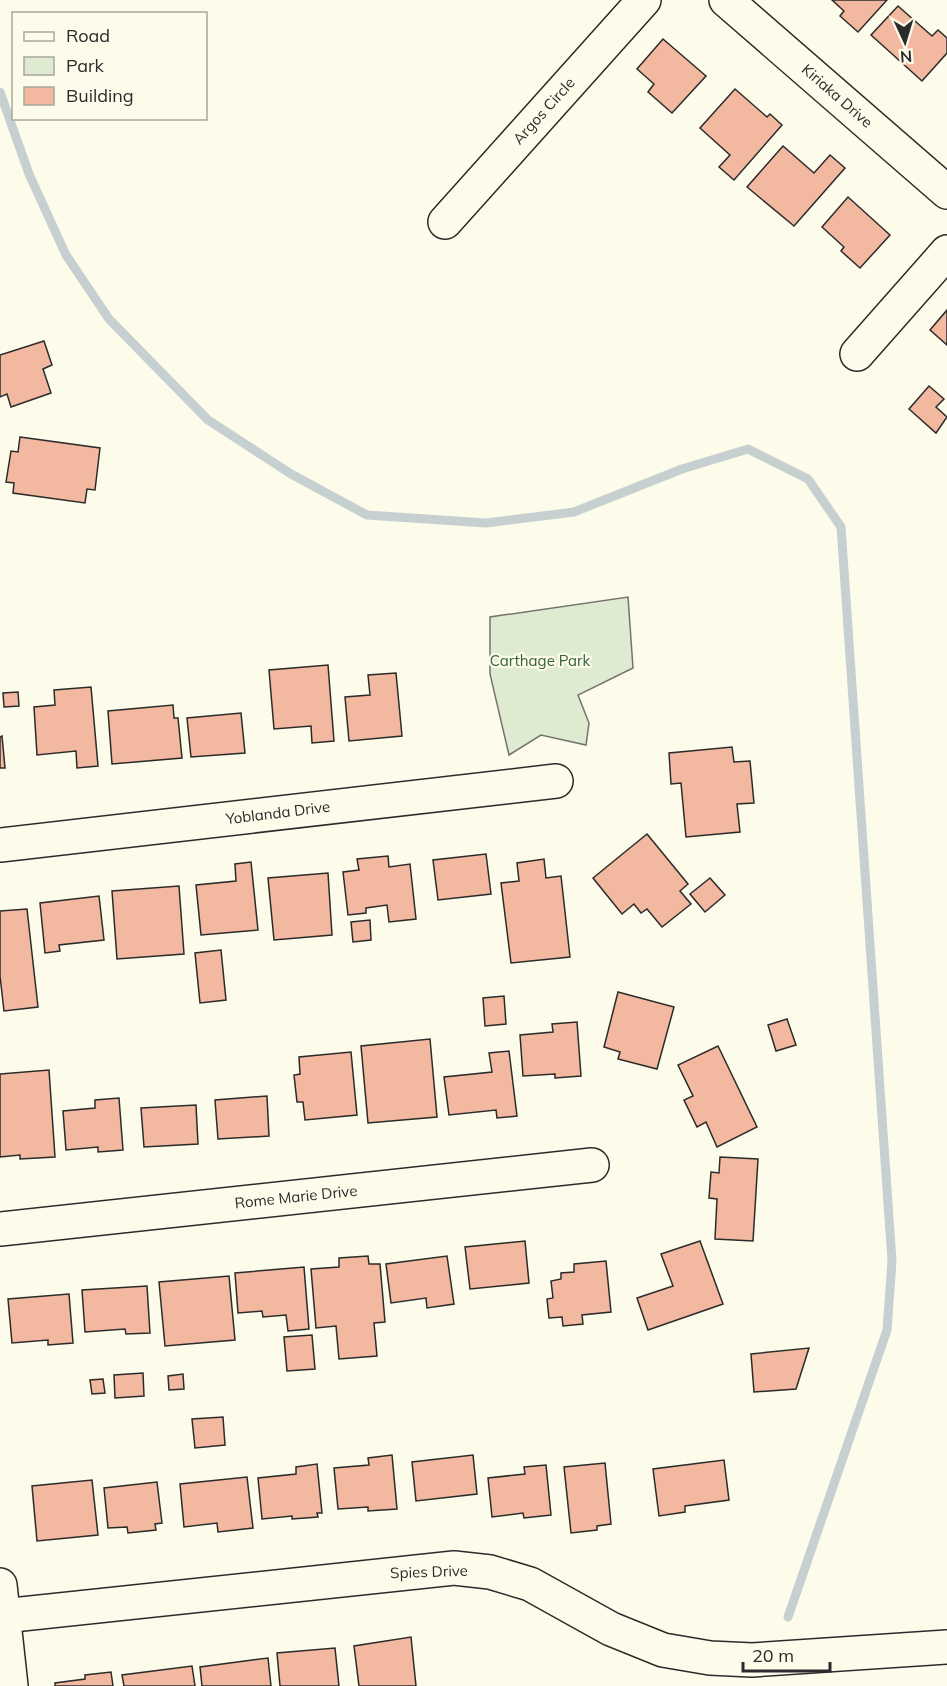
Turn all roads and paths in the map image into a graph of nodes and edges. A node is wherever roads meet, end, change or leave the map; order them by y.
1 (644, 0) edge
2 (726, 0) edge
3 (947, 192) edge
4 (445, 222) dead end
5 (947, 252) edge
6 (858, 354) dead end
7 (556, 781) dead end
8 (0, 845) edge
9 (592, 1165) dead end
10 (0, 1229) edge
11 (2, 1600) edge
12 (947, 1647) edge
13 (11, 1686) edge

1 - 4 street, Argos Circle
2 - 3 street, Kiriaka Drive
5 - 6 street
7 - 8 street, Yoblanda Drive
9 - 10 street, Rome Marie Drive
11 - 12 street, Spies Drive
11 - 13 street

